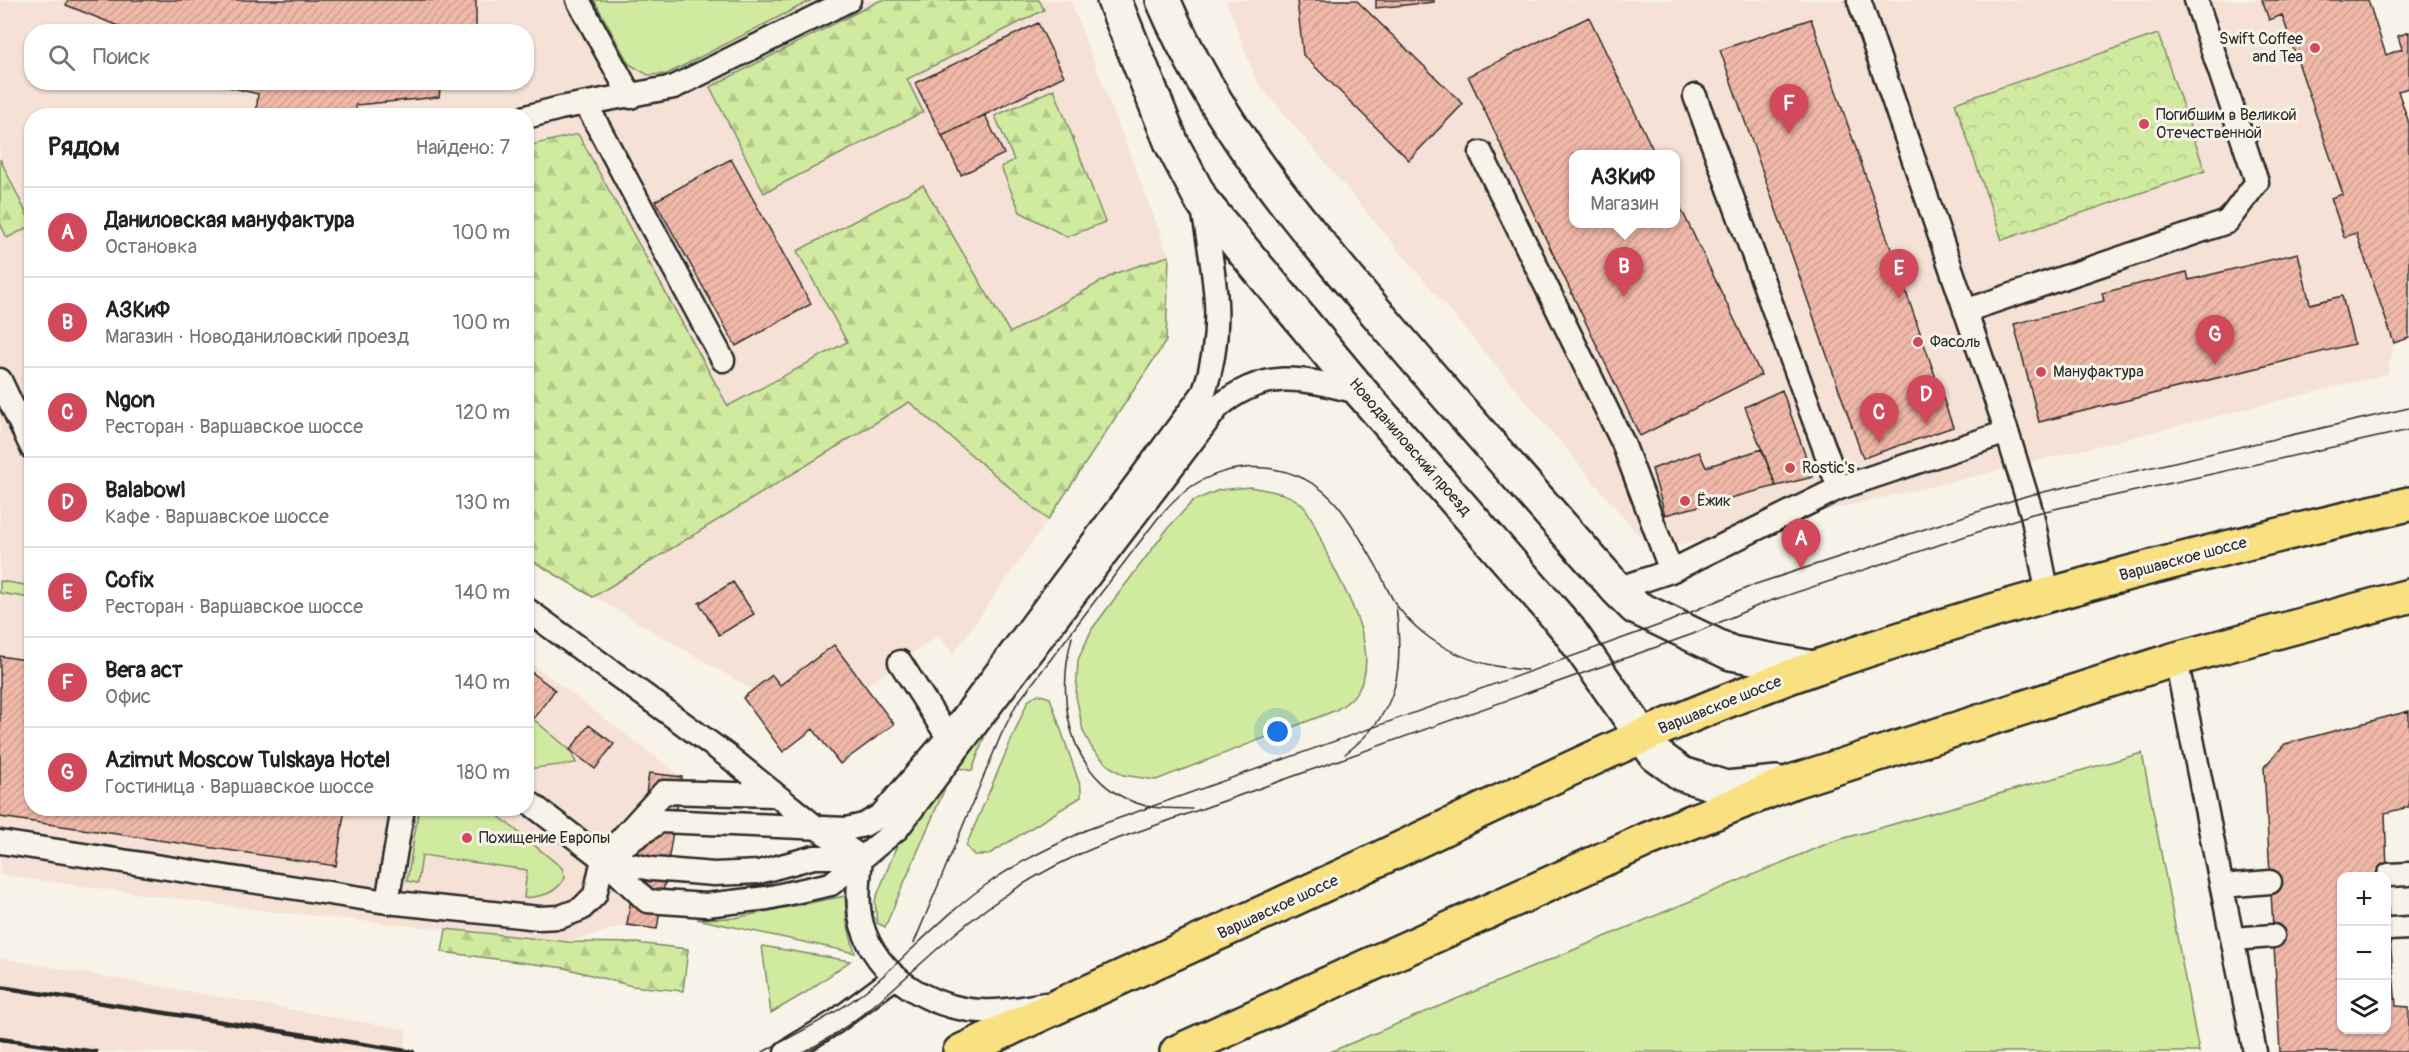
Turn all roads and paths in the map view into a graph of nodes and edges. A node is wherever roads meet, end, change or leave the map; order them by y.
1 (578, 0) edge
2 (849, 0) edge
3 (1114, 0) edge
4 (1163, 0) edge
5 (1859, 0) edge
6 (2196, 0) edge
7 (1695, 96) dead end
8 (631, 97) junction
9 (586, 104) junction
10 (534, 115) edge
11 (1481, 153) dead end
12 (1202, 201) junction
13 (1965, 311) junction
14 (723, 360) dead end
15 (0, 380) edge
16 (1362, 393) junction
17 (24, 431) edge
18 (2007, 432) junction
19 (1839, 488) junction
20 (2409, 504) edge
21 (1671, 571) junction
22 (1617, 589) junction
23 (2048, 595) junction
24 (2409, 597) edge
25 (534, 615) edge
26 (2176, 659) junction
27 (900, 662) dead end
28 (1813, 668) junction
29 (1642, 736) junction
30 (952, 745) junction
31 (1794, 781) junction
32 (774, 795) junction
33 (534, 806) edge
34 (402, 816) edge
35 (817, 828) junction
36 (0, 842) edge
37 (861, 857) junction
38 (603, 860) junction
39 (2270, 882) dead end
40 (2222, 886) junction
41 (387, 902) junction
42 (2273, 936) dead end
43 (2232, 939) junction
44 (895, 977) junction
45 (1065, 1002) junction
46 (786, 1052) edge
47 (960, 1052) edge
48 (1177, 1052) edge
49 (2255, 1052) edge

1 - 8 lane
2 - 8 lane
3 - 12 street, Новоданиловский проезд
4 - 22 street
5 - 13 lane
6 - 13 lane
7 - 19 lane
8 - 9 lane
9 - 10 lane
9 - 14 lane
11 - 21 lane
12 - 16 street, Новоданиловский проезд
12 - 30 lane
13 - 18 lane
15 - 17 lane
16 - 29 street, Новоданиловский проезд
16 - 30 lane
18 - 19 lane
18 - 23 lane
19 - 21 lane
20 - 23 main road, Варшавское шоссе
21 - 22 lane
22 - 28 street
23 - 28 main road, Варшавское шоссе
24 - 26 main road
25 - 32 lane
26 - 31 main road
26 - 40 lane
27 - 30 lane
28 - 29 main road, Варшавское шоссе
29 - 31 street, Новоданиловский проезд
29 - 45 main road, Варшавское шоссе
30 - 35 lane
30 - 37 lane
31 - 48 main road
32 - 35 lane
32 - 38 lane
33 - 38 lane
34 - 41 lane
35 - 37 lane
35 - 38 lane
36 - 41 lane
37 - 38 lane
37 - 38 lane
37 - 44 lane
38 - 41 lane
39 - 40 lane
40 - 43 lane
42 - 43 lane
43 - 49 lane
44 - 45 lane
44 - 46 lane
45 - 47 main road, Варшавское шоссе

